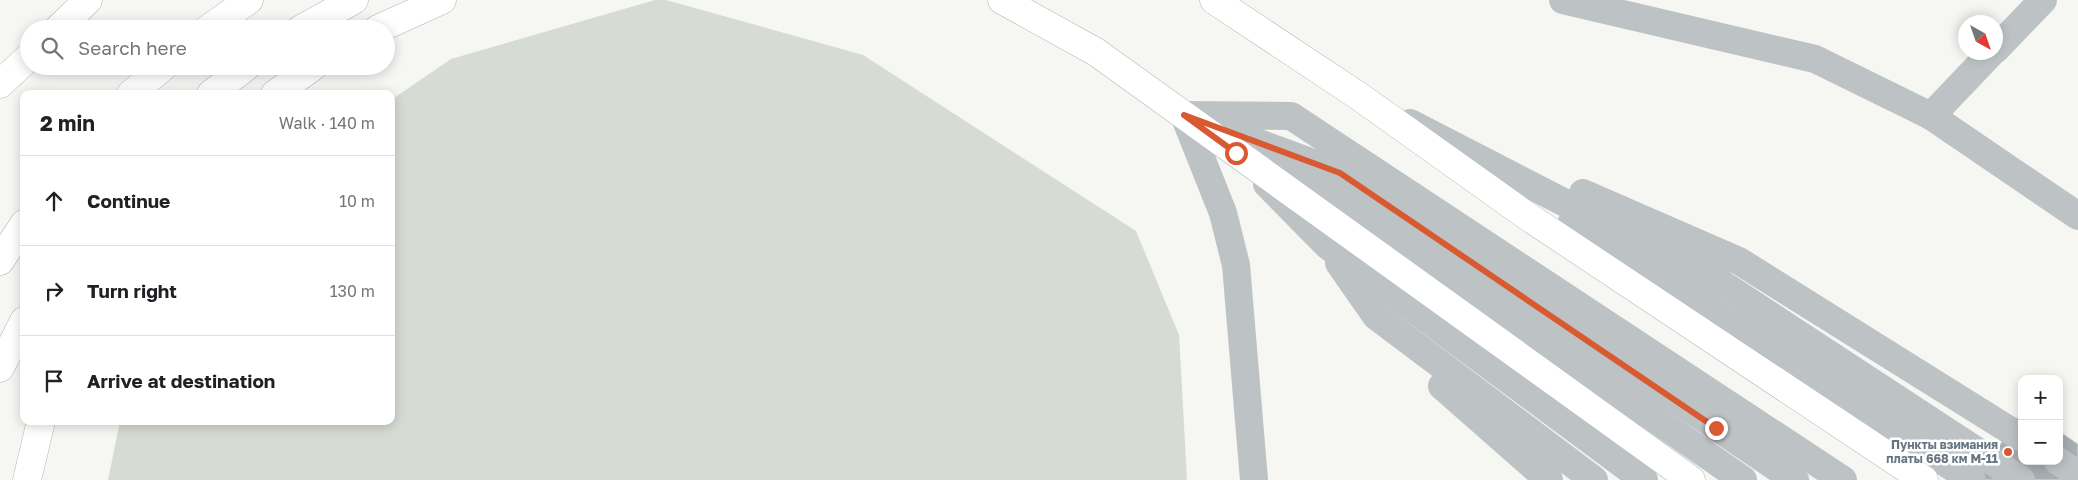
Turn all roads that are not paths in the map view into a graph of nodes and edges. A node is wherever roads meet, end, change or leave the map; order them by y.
1 (88, 0) edge
2 (249, 0) edge
3 (354, 0) edge
4 (442, 0) edge
5 (1002, 0) edge
6 (1214, 0) edge
7 (1564, 0) edge
8 (2043, 0) edge
9 (67, 20) edge
10 (221, 20) edge
11 (317, 20) edge
12 (395, 21) edge
13 (2003, 42) edge
14 (1984, 60) edge
15 (20, 65) edge
16 (154, 75) edge
17 (235, 75) edge
18 (301, 75) edge
19 (0, 84) edge
20 (137, 90) edge
21 (216, 90) edge
22 (281, 90) edge
23 (1360, 97) junction
24 (1184, 115) junction
25 (1930, 116) junction
26 (1236, 153) junction
27 (2078, 216) edge
28 (20, 230) edge
29 (1327, 245) junction
30 (0, 262) edge
31 (1376, 316) junction
32 (20, 329) edge
33 (0, 368) edge
34 (41, 425) edge
35 (2018, 435) edge
36 (2063, 464) edge
37 (2078, 474) edge
38 (28, 480) edge
39 (1254, 480) edge
40 (1549, 480) edge
41 (1594, 480) edge
42 (1644, 480) edge
43 (1691, 480) edge
44 (1743, 480) edge
45 (1795, 480) edge
46 (1843, 480) edge
47 (1924, 480) edge
48 (1972, 480) edge
49 (2021, 480) edge

1 - 9 main road
2 - 10 main road
3 - 11 main road
4 - 12 main road
5 - 24 main road
6 - 23 main road
7 - 25 street
8 - 13 street
14 - 25 street
15 - 19 main road
16 - 20 main road
17 - 21 main road
18 - 22 main road
23 - 35 street
23 - 47 main road
23 - 48 street
23 - 49 street
24 - 26 main road
24 - 39 street
24 - 45 street
24 - 46 street
25 - 27 street
26 - 29 street
26 - 43 main road
26 - 44 street
28 - 30 main road
29 - 31 street
29 - 42 street
31 - 40 street
31 - 41 street
32 - 33 main road
34 - 38 main road
36 - 37 street

